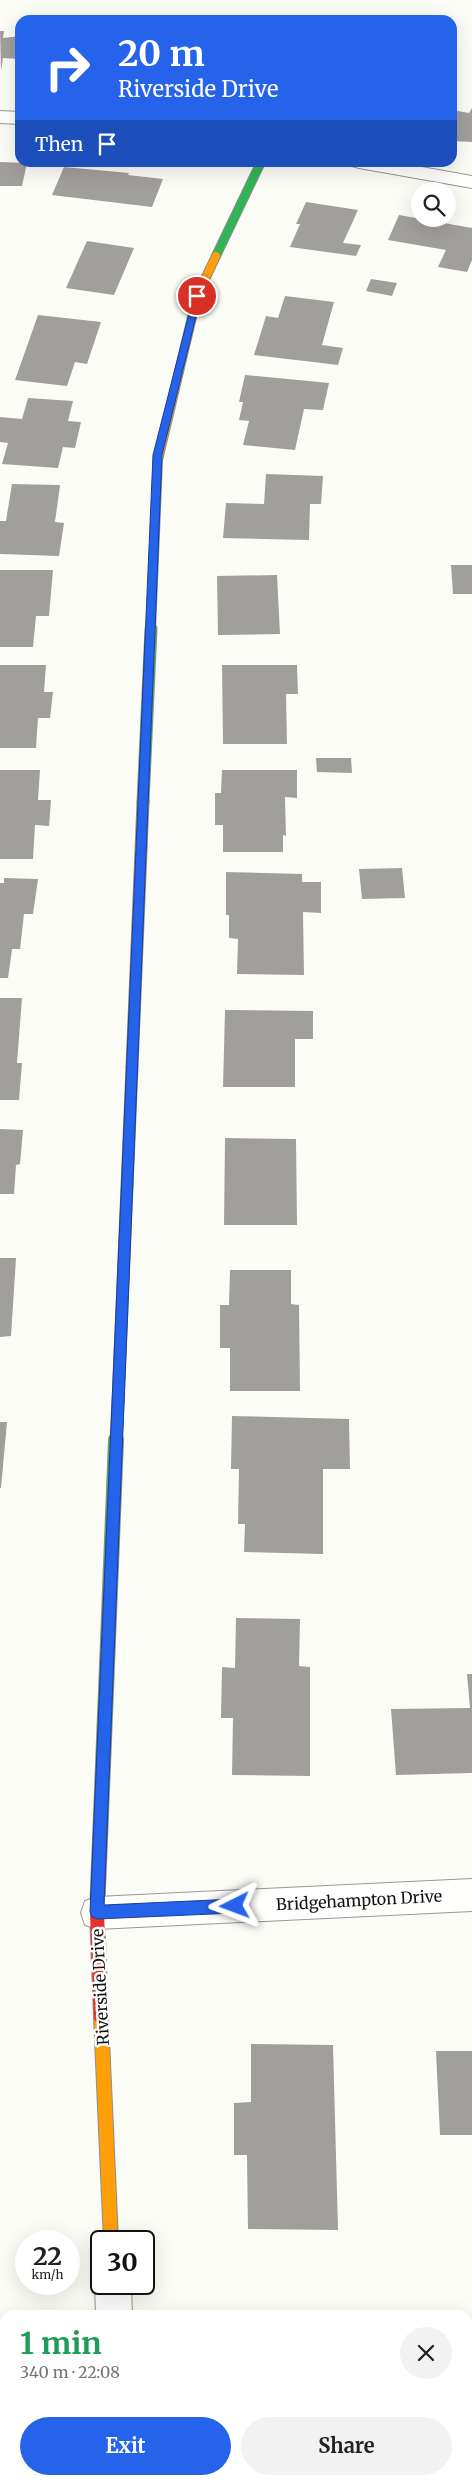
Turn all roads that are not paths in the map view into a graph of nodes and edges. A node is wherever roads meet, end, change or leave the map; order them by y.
1 (0, 117) edge
2 (15, 118) edge
3 (259, 167) edge
4 (387, 167) edge
5 (472, 182) edge
6 (472, 1895) edge
7 (97, 1912) junction
8 (111, 2230) edge
9 (113, 2295) edge
10 (114, 2310) edge

1 - 2 street
3 - 7 street, Riverside Drive
4 - 5 street
6 - 7 street, Bridgehampton Drive
7 - 8 street, Riverside Drive
9 - 10 street

